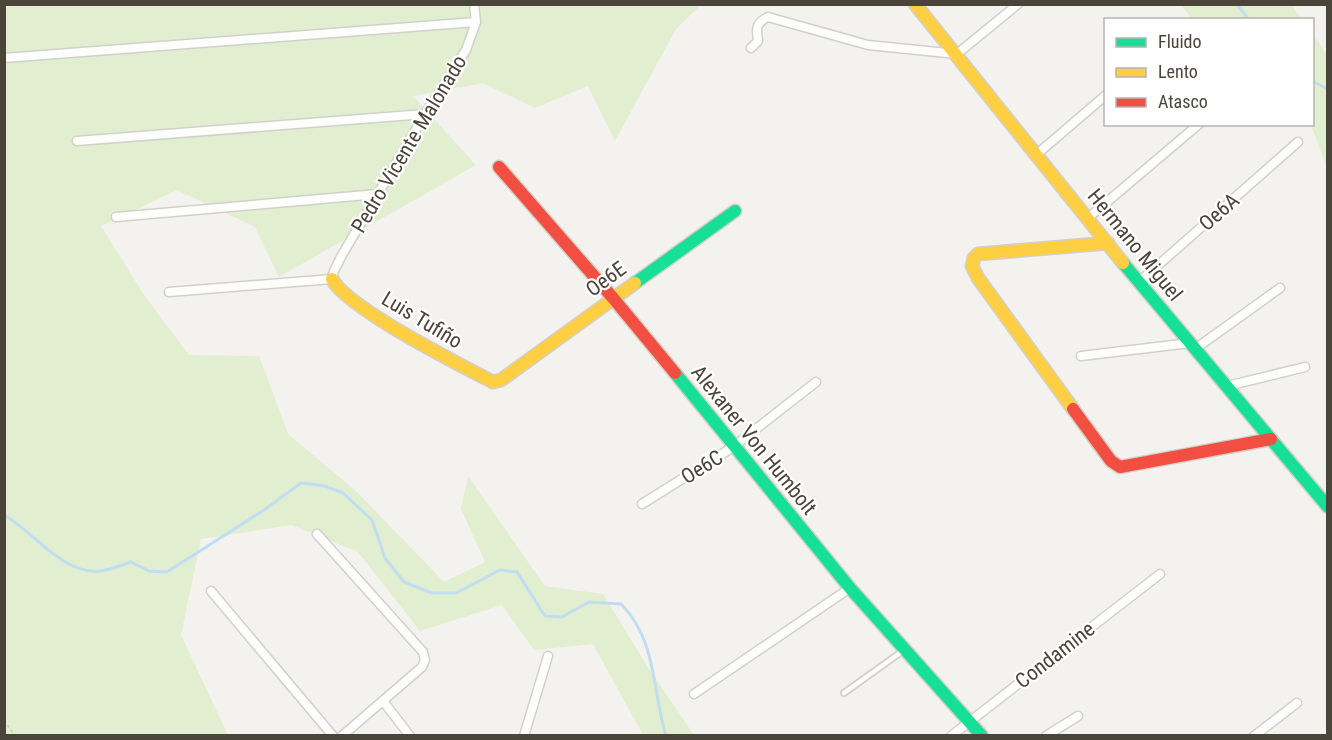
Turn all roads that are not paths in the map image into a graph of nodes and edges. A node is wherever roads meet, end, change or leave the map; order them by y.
1 (474, 4) edge
2 (915, 4) edge
3 (1018, 4) edge
4 (476, 22) junction
5 (751, 48) dead end
6 (957, 54) junction
7 (4, 58) edge
8 (1104, 97) edge
9 (425, 114) junction
10 (1197, 126) edge
11 (77, 141) dead end
12 (1298, 142) dead end
13 (1036, 155) junction
14 (499, 166) dead end
15 (378, 195) junction
16 (735, 211) dead end
17 (116, 217) dead end
18 (1088, 218) junction
19 (1108, 243) junction
20 (332, 279) junction
21 (1139, 282) junction
22 (1280, 288) dead end
23 (169, 292) dead end
24 (613, 298) junction
25 (1193, 346) junction
26 (1081, 356) dead end
27 (1305, 367) dead end
28 (501, 380) joint
29 (816, 382) dead end
30 (1227, 386) junction
31 (1271, 439) junction
32 (733, 447) junction
33 (642, 504) dead end
34 (1328, 507) edge
35 (317, 534) dead end
36 (1160, 574) dead end
37 (850, 588) junction
38 (210, 591) dead end
39 (904, 650) junction
40 (548, 656) dead end
41 (844, 693) dead end
42 (694, 694) dead end
43 (383, 701) junction
44 (1297, 703) dead end
45 (1078, 716) dead end
46 (969, 721) junction
47 (333, 735) edge
48 (342, 735) edge
49 (410, 735) edge
50 (524, 735) edge
51 (951, 735) edge
52 (982, 735) edge
53 (1046, 735) edge
54 (1254, 735) edge

1 - 4 street, Pedro Vicente Malonado
2 - 6 street, Hermano Miguel
3 - 6 street
4 - 7 street
4 - 9 street, Pedro Vicente Malonado
5 - 6 street
6 - 13 street, Hermano Miguel
8 - 13 street
9 - 11 street
9 - 15 street, Pedro Vicente Malonado
10 - 18 street
12 - 21 street, Oe6A
13 - 18 street, Hermano Miguel
14 - 24 street, Alexaner Von Humbolt
15 - 17 street
15 - 20 street, Pedro Vicente Malonado
16 - 24 street, Oe6E
18 - 19 street, Hermano Miguel
19 - 21 street, Hermano Miguel
19 - 31 street
20 - 23 street
20 - 28 street, Luis Tufiño
21 - 25 street, Hermano Miguel
22 - 25 street
24 - 28 street, Oe6E
24 - 32 street, Alexaner Von Humbolt
25 - 26 street
25 - 30 street, Hermano Miguel
27 - 30 street
29 - 32 street, Oe6C
30 - 31 street, Hermano Miguel
31 - 34 street, Hermano Miguel
32 - 33 street, Oe6C
32 - 37 street, Alexaner Von Humbolt
35 - 43 street
36 - 46 street, Condamine
37 - 39 street, Alexaner Von Humbolt
37 - 42 street
38 - 47 street
39 - 41 lane
39 - 46 street, Alexaner Von Humbolt
40 - 50 street
43 - 48 street
43 - 49 street
44 - 54 street
45 - 53 street
46 - 51 street, Condamine
46 - 52 street, Alexaner Von Humbolt

